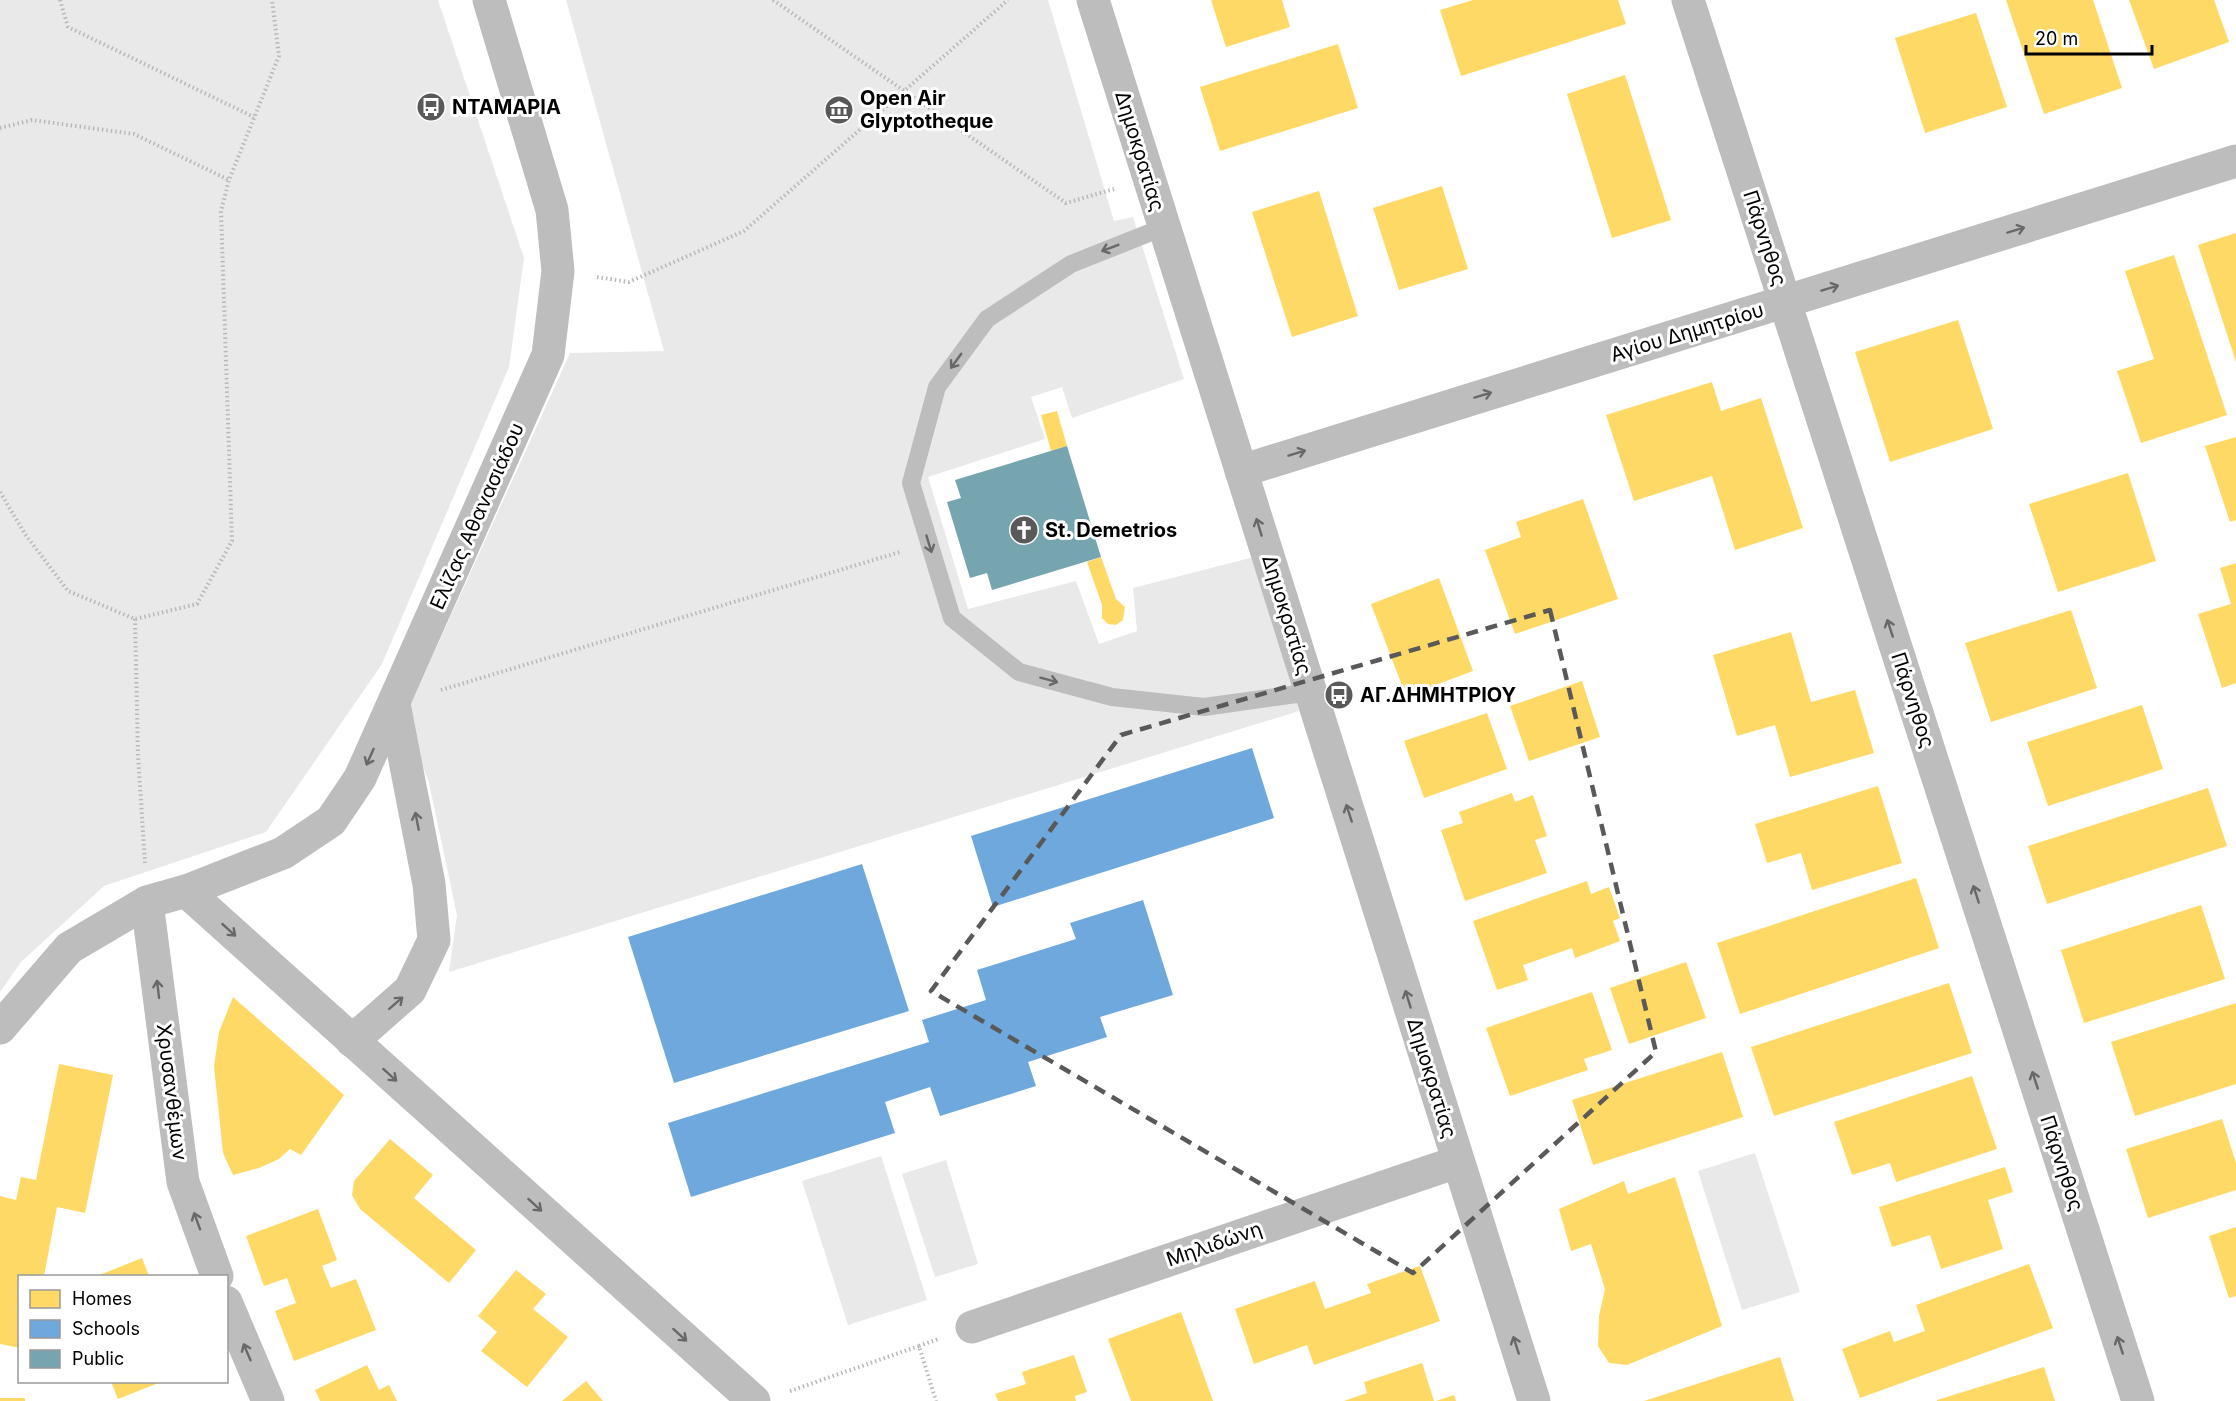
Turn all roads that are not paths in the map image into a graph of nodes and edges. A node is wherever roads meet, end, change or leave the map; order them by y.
1 (489, 0) edge
2 (1093, 0) edge
3 (1688, 0) edge
4 (2236, 161) edge
5 (1164, 227) junction
6 (1785, 301) junction
7 (1241, 471) junction
8 (1311, 692) junction
9 (394, 704) junction
10 (186, 891) junction
11 (147, 902) junction
12 (0, 1028) edge
13 (352, 1041) junction
14 (1457, 1162) junction
15 (217, 1275) edge
16 (228, 1307) edge
17 (972, 1327) dead end
18 (769, 1397) edge
19 (268, 1401) edge
20 (1534, 1401) edge
21 (2138, 1401) edge

1 - 9 street, Ελίζας Αθανασιάδου
2 - 5 street, Δημοκρατίας
3 - 6 street, Πάρνηθος
6 -> 4 street, Αγίου Δημητρίου
5 - 7 street, Δημοκρατίας
5 -> 8 lane
7 -> 6 street, Αγίου Δημητρίου
21 -> 6 street, Πάρνηθος
8 -> 7 street, Δημοκρατίας
14 -> 8 street, Δημοκρατίας
9 -> 10 street, Ελίζας Αθανασιάδου
13 -> 9 street
10 - 11 street, Ελίζας Αθανασιάδου
10 -> 13 street
11 - 12 street, Ελίζας Αθανασιάδου
15 -> 11 street, Χρυσανθέμων
13 -> 18 street
14 - 17 street, Μηλιδώνη
20 -> 14 street, Δημοκρατίας
19 -> 16 street

